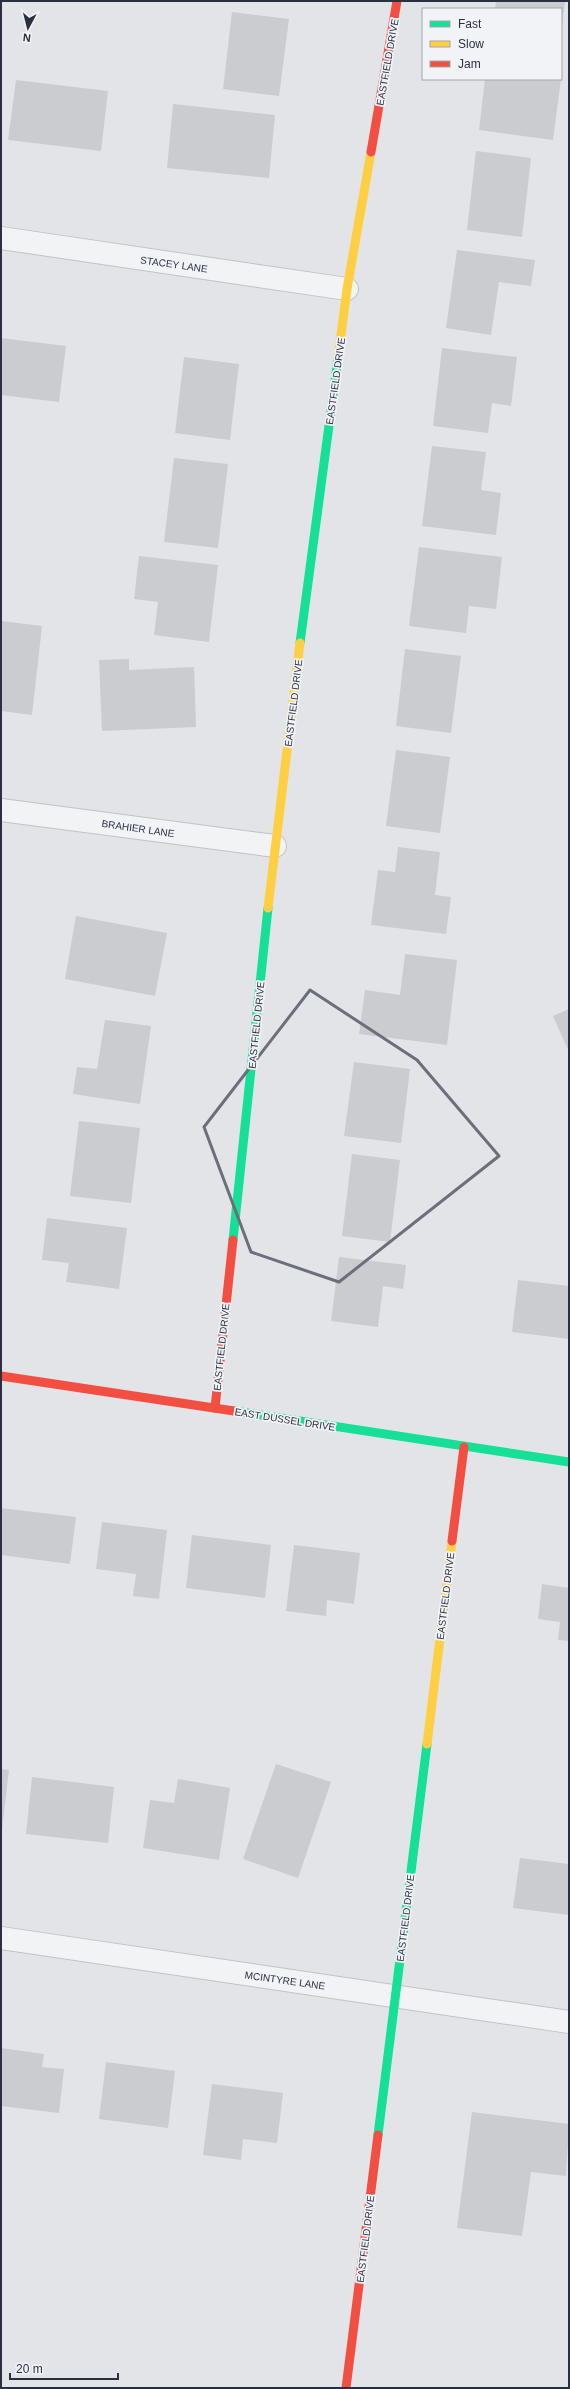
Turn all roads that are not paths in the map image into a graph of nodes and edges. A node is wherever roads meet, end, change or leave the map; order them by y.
1 (397, 1) edge
2 (1, 238) edge
3 (347, 289) junction
4 (1, 810) edge
5 (275, 846) junction
6 (1, 1376) edge
7 (215, 1408) junction
8 (464, 1447) junction
9 (569, 1462) edge
10 (1, 1938) edge
11 (395, 1996) junction
12 (569, 2022) edge
13 (346, 2388) edge

1 - 3 street, EASTFIELD DRIVE
2 - 3 street, STACEY LANE
3 - 5 street, EASTFIELD DRIVE
4 - 5 street, BRAHIER LANE
5 - 7 street, EASTFIELD DRIVE
6 - 7 street, EAST DUSSEL DRIVE
7 - 8 street, EAST DUSSEL DRIVE
8 - 9 street, EAST DUSSEL DRIVE
8 - 11 street, EASTFIELD DRIVE
10 - 11 street, MCINTYRE LANE
11 - 12 street, MCINTYRE LANE
11 - 13 street, EASTFIELD DRIVE

